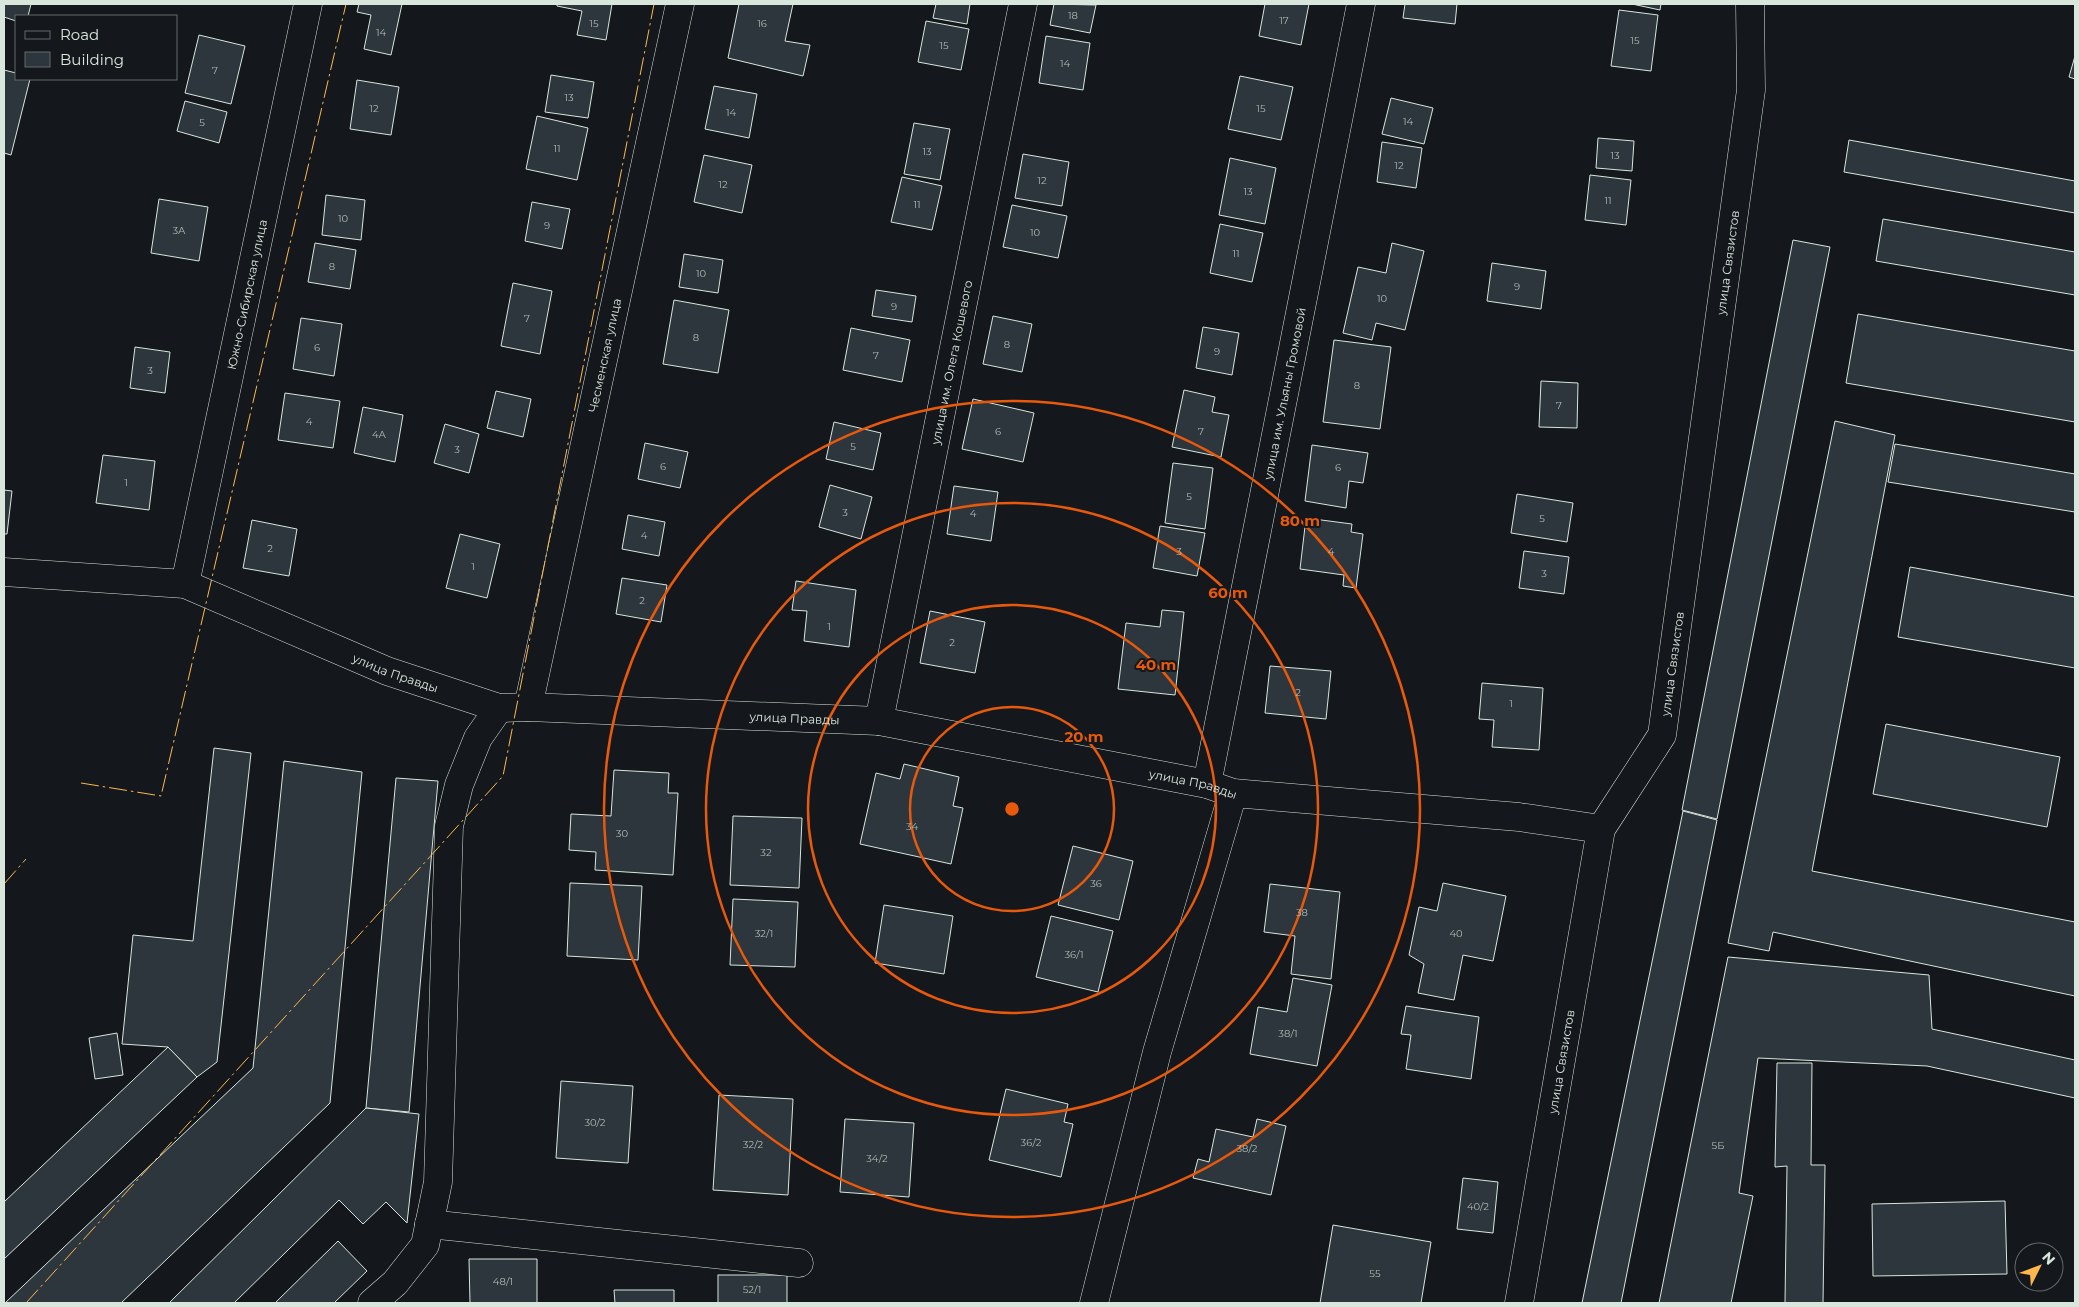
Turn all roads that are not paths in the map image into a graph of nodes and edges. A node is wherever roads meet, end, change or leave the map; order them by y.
1 (308, 4) edge
2 (680, 4) edge
3 (1023, 4) edge
4 (1361, 4) edge
5 (1750, 4) edge
6 (4, 572) edge
7 (185, 584) junction
8 (528, 707) junction
9 (499, 708) junction
10 (879, 721) junction
11 (1207, 784) junction
12 (1233, 793) junction
13 (1601, 829) junction
14 (429, 1224) junction
15 (799, 1263) dead end
16 (372, 1303) edge
17 (1094, 1303) edge
18 (1519, 1303) edge

1 - 7 street, Южно-Сибирская улица
2 - 8 street, Чесменская улица
3 - 10 street, улица им. Олега Кошевого
4 - 11 street, улица им. Ульяны Громовой
5 - 13 street, улица Связистов
6 - 7 street, улица Правды
7 - 9 street, улица Правды
8 - 9 street, улица Правды
8 - 10 street, улица Правды
9 - 14 street
10 - 11 street, улица Правды
11 - 12 street, улица Правды
12 - 13 street, улица Правды
12 - 17 street
13 - 18 street, улица Связистов
14 - 15 street
14 - 16 street

